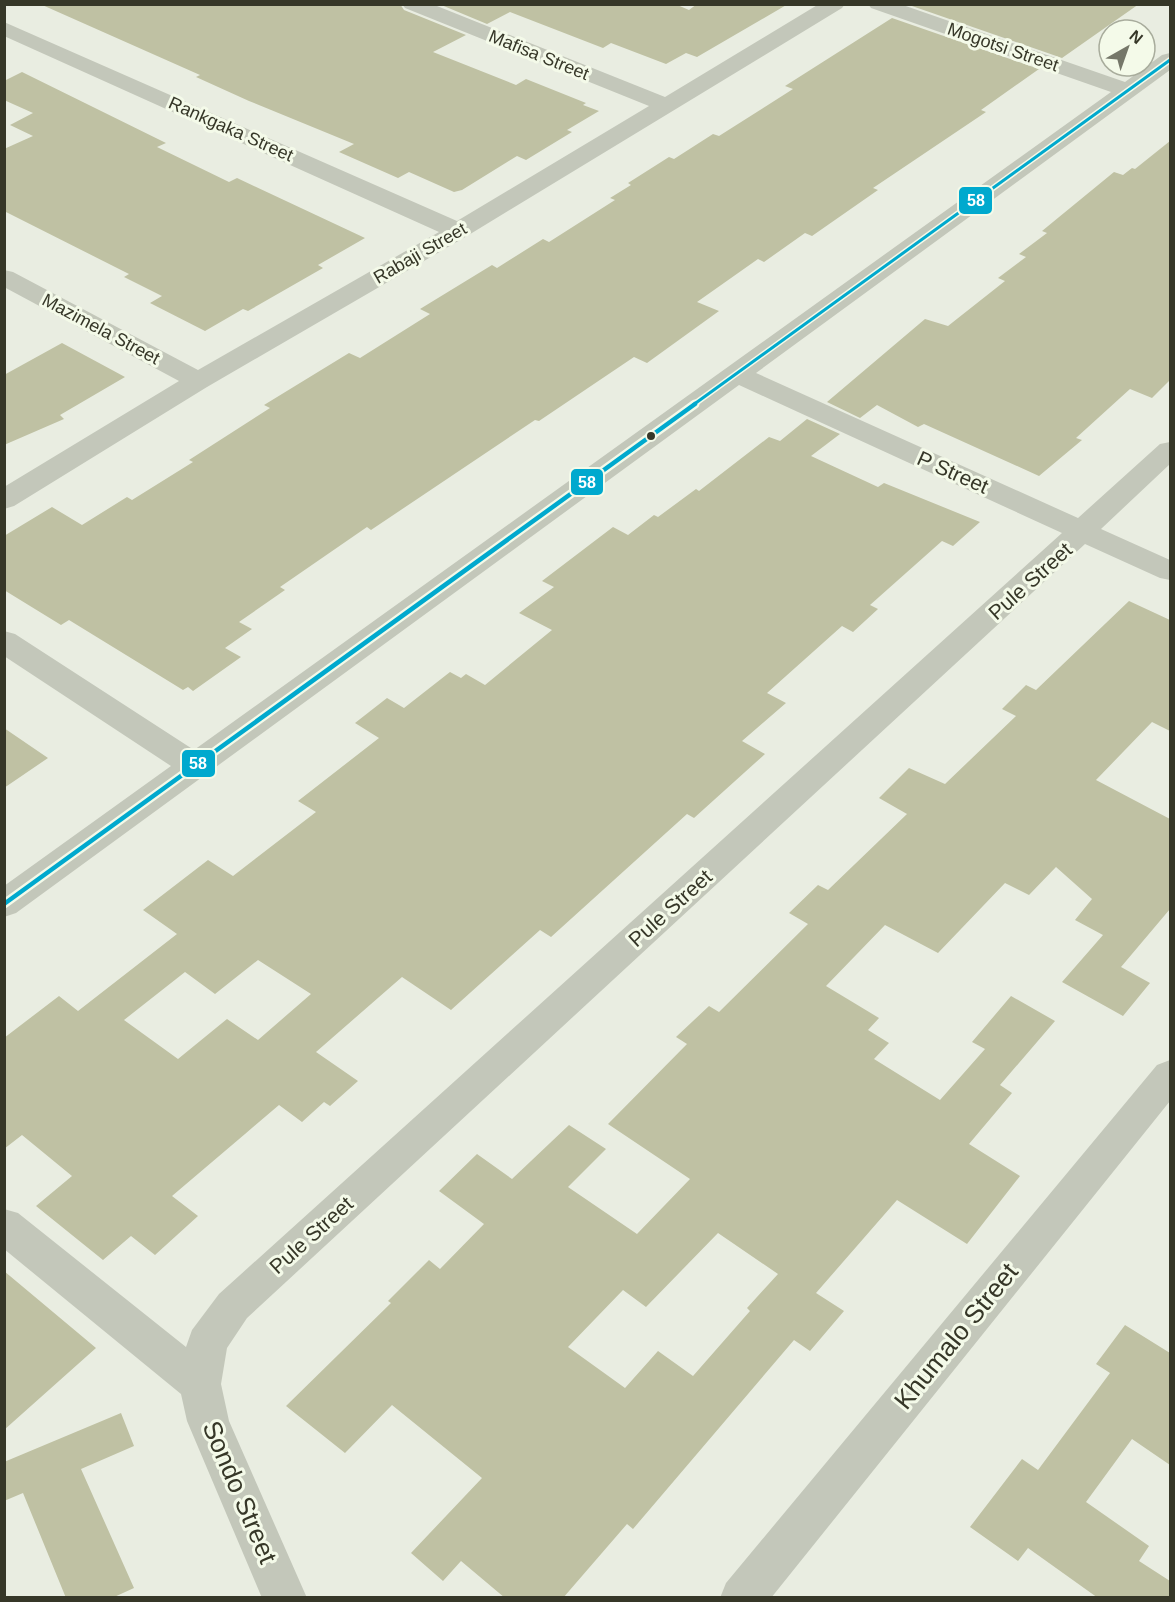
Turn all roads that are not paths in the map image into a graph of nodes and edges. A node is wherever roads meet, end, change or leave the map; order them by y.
1 (412, 4) edge
2 (835, 4) edge
3 (878, 4) edge
4 (4, 28) edge
5 (1170, 60) edge
6 (1127, 90) junction
7 (665, 105) junction
8 (458, 231) junction
9 (4, 277) edge
10 (736, 374) junction
11 (198, 381) junction
12 (1170, 450) edge
13 (4, 500) edge
14 (1084, 531) junction
15 (1170, 571) edge
16 (4, 641) edge
17 (196, 767) junction
18 (4, 904) edge
19 (1170, 1075) edge
20 (4, 1225) edge
21 (200, 1384) junction
22 (285, 1598) edge
23 (742, 1598) edge

1 - 7 street, Mafisa Street
2 - 7 street, Rabaji Street
3 - 6 street, Mogotsi Street
4 - 8 street, Rankgaka Street
5 - 6 street
6 - 10 street
7 - 8 street, Rabaji Street
8 - 11 street, Rabaji Street
9 - 11 street, Mazimela Street
10 - 14 street, P Street
10 - 17 street
11 - 13 street, Rabaji Street
12 - 14 street, Pule Street
14 - 15 street, P Street
14 - 21 street, Pule Street
16 - 17 street
17 - 18 street
19 - 23 street, Khumalo Street
20 - 21 street
21 - 22 street, Sondo Street

